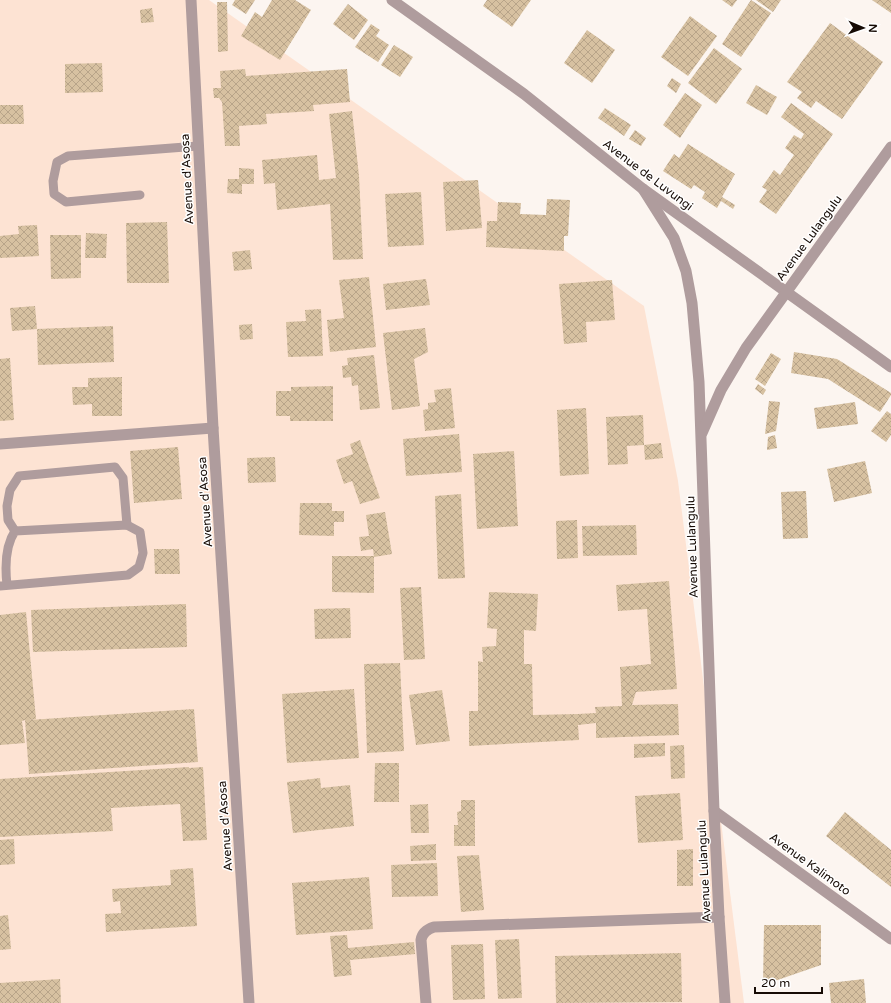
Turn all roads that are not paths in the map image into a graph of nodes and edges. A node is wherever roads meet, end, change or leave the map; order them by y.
1 (191, 0) edge
2 (392, 0) edge
3 (198, 146) junction
4 (891, 147) edge
5 (644, 189) junction
6 (140, 195) dead end
7 (786, 292) junction
8 (891, 367) edge
9 (213, 428) junction
10 (701, 436) junction
11 (0, 444) edge
12 (127, 525) junction
13 (15, 531) junction
14 (3, 585) edge
15 (714, 811) junction
16 (719, 917) junction
17 (891, 939) edge
18 (249, 1003) edge
19 (426, 1003) edge
20 (725, 1003) edge

1 - 3 street, Avenue d'Asosa
2 - 5 street, Avenue de Luvungi
3 - 6 lane
3 - 9 street, Avenue d'Asosa
4 - 7 street, Avenue Lulangulu
5 - 7 street, Avenue de Luvungi
5 - 10 street
7 - 8 street, Avenue de Luvungi
7 - 10 street, Avenue Lulangulu
9 - 11 street
9 - 18 street, Avenue d'Asosa
10 - 15 street, Avenue Lulangulu
12 - 13 lane
12 - 13 lane
12 - 14 lane
13 - 14 lane
15 - 16 street, Avenue Lulangulu
15 - 17 street, Avenue Kalimoto
16 - 19 street
16 - 20 street, Avenue Lulangulu

